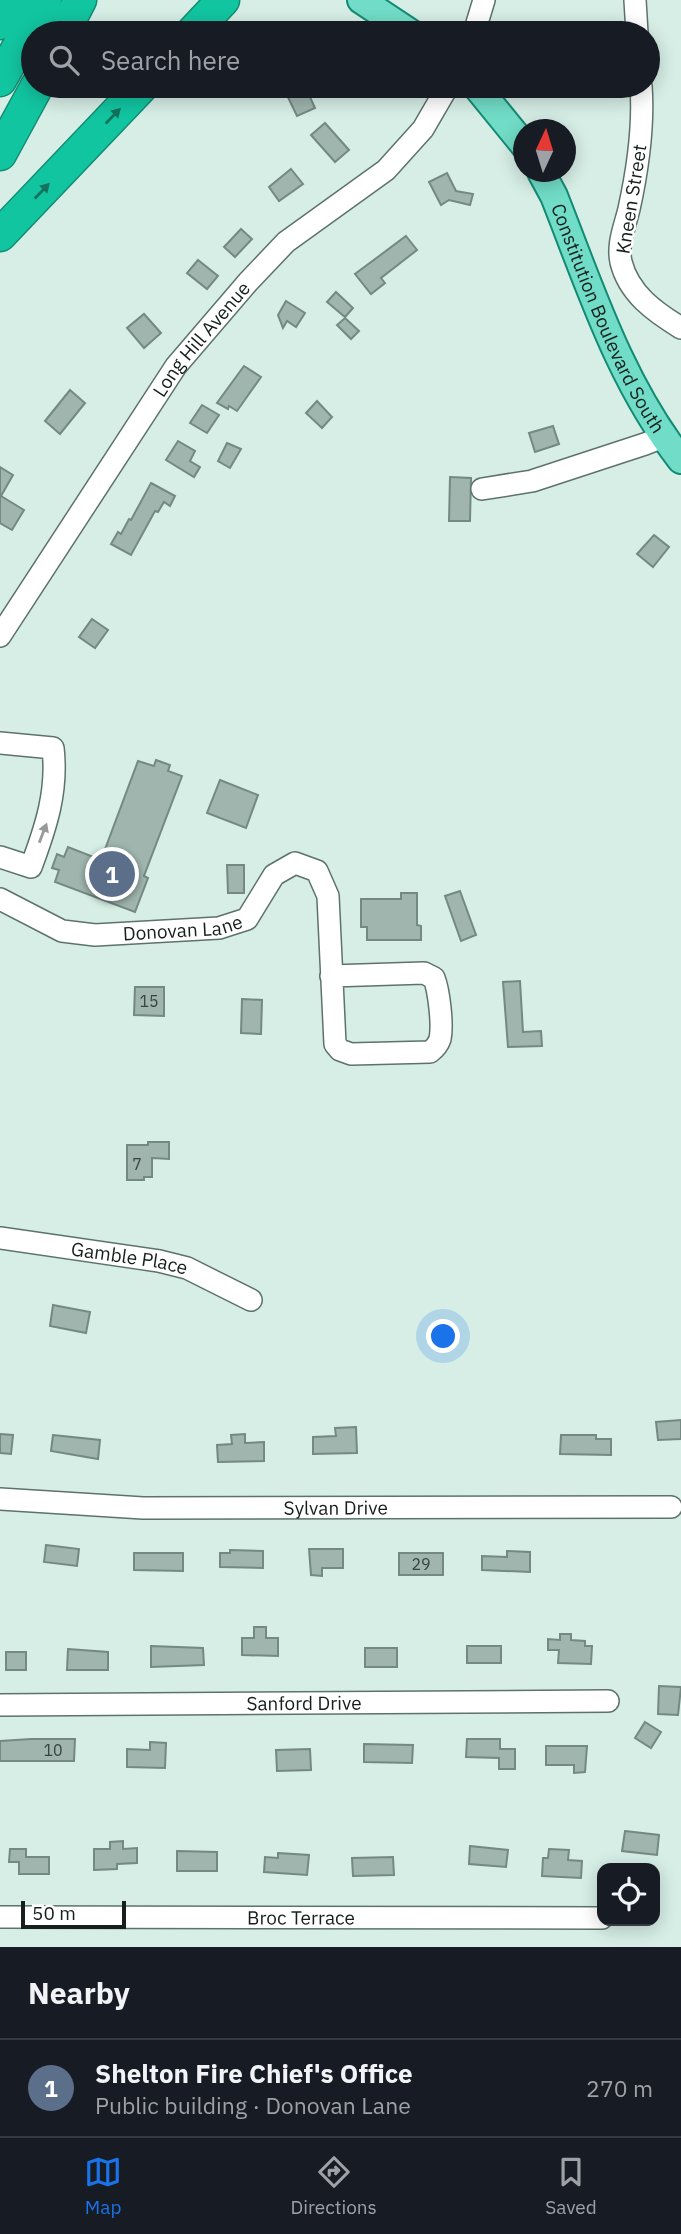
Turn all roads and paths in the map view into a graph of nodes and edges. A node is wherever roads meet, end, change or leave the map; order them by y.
1 (18, 0) edge
2 (45, 0) edge
3 (80, 0) edge
4 (223, 0) edge
5 (361, 0) edge
6 (484, 0) edge
7 (635, 0) edge
8 (33, 21) edge
9 (69, 21) edge
10 (203, 21) edge
11 (393, 21) edge
12 (478, 21) edge
13 (636, 21) edge
14 (0, 23) edge
15 (21, 43) edge
16 (0, 80) edge
17 (30, 98) edge
18 (131, 98) edge
19 (441, 98) edge
20 (486, 98) edge
21 (642, 98) edge
22 (513, 132) edge
23 (0, 154) edge
24 (547, 182) edge
25 (0, 235) edge
26 (681, 328) edge
27 (663, 436) junction
28 (681, 460) edge
29 (482, 489) dead end
30 (0, 636) edge
31 (0, 743) edge
32 (0, 857) edge
33 (0, 899) edge
34 (331, 976) junction
35 (0, 1238) edge
36 (251, 1300) dead end
37 (0, 1499) edge
38 (671, 1507) dead end
39 (608, 1701) dead end
40 (0, 1704) edge
41 (0, 1917) edge
42 (597, 1918) edge

1 - 14 highway
2 - 8 highway
3 - 9 highway
4 - 10 highway
5 - 11 main road
6 - 12 street
7 - 13 street
15 - 16 highway
17 - 23 highway
25 -> 18 highway
19 - 30 street, Long Hill Avenue
20 - 22 main road
21 - 26 street, Kneen Street
24 - 27 main road, Constitution Boulevard South
27 - 28 main road, Constitution Boulevard South
27 - 29 street
32 -> 31 street
33 - 34 street, Donovan Lane
34 - 34 street, Donovan Lane
35 - 36 street, Gamble Place
37 - 38 street, Sylvan Drive
39 - 40 street, Sanford Drive
41 - 42 street, Broc Terrace

